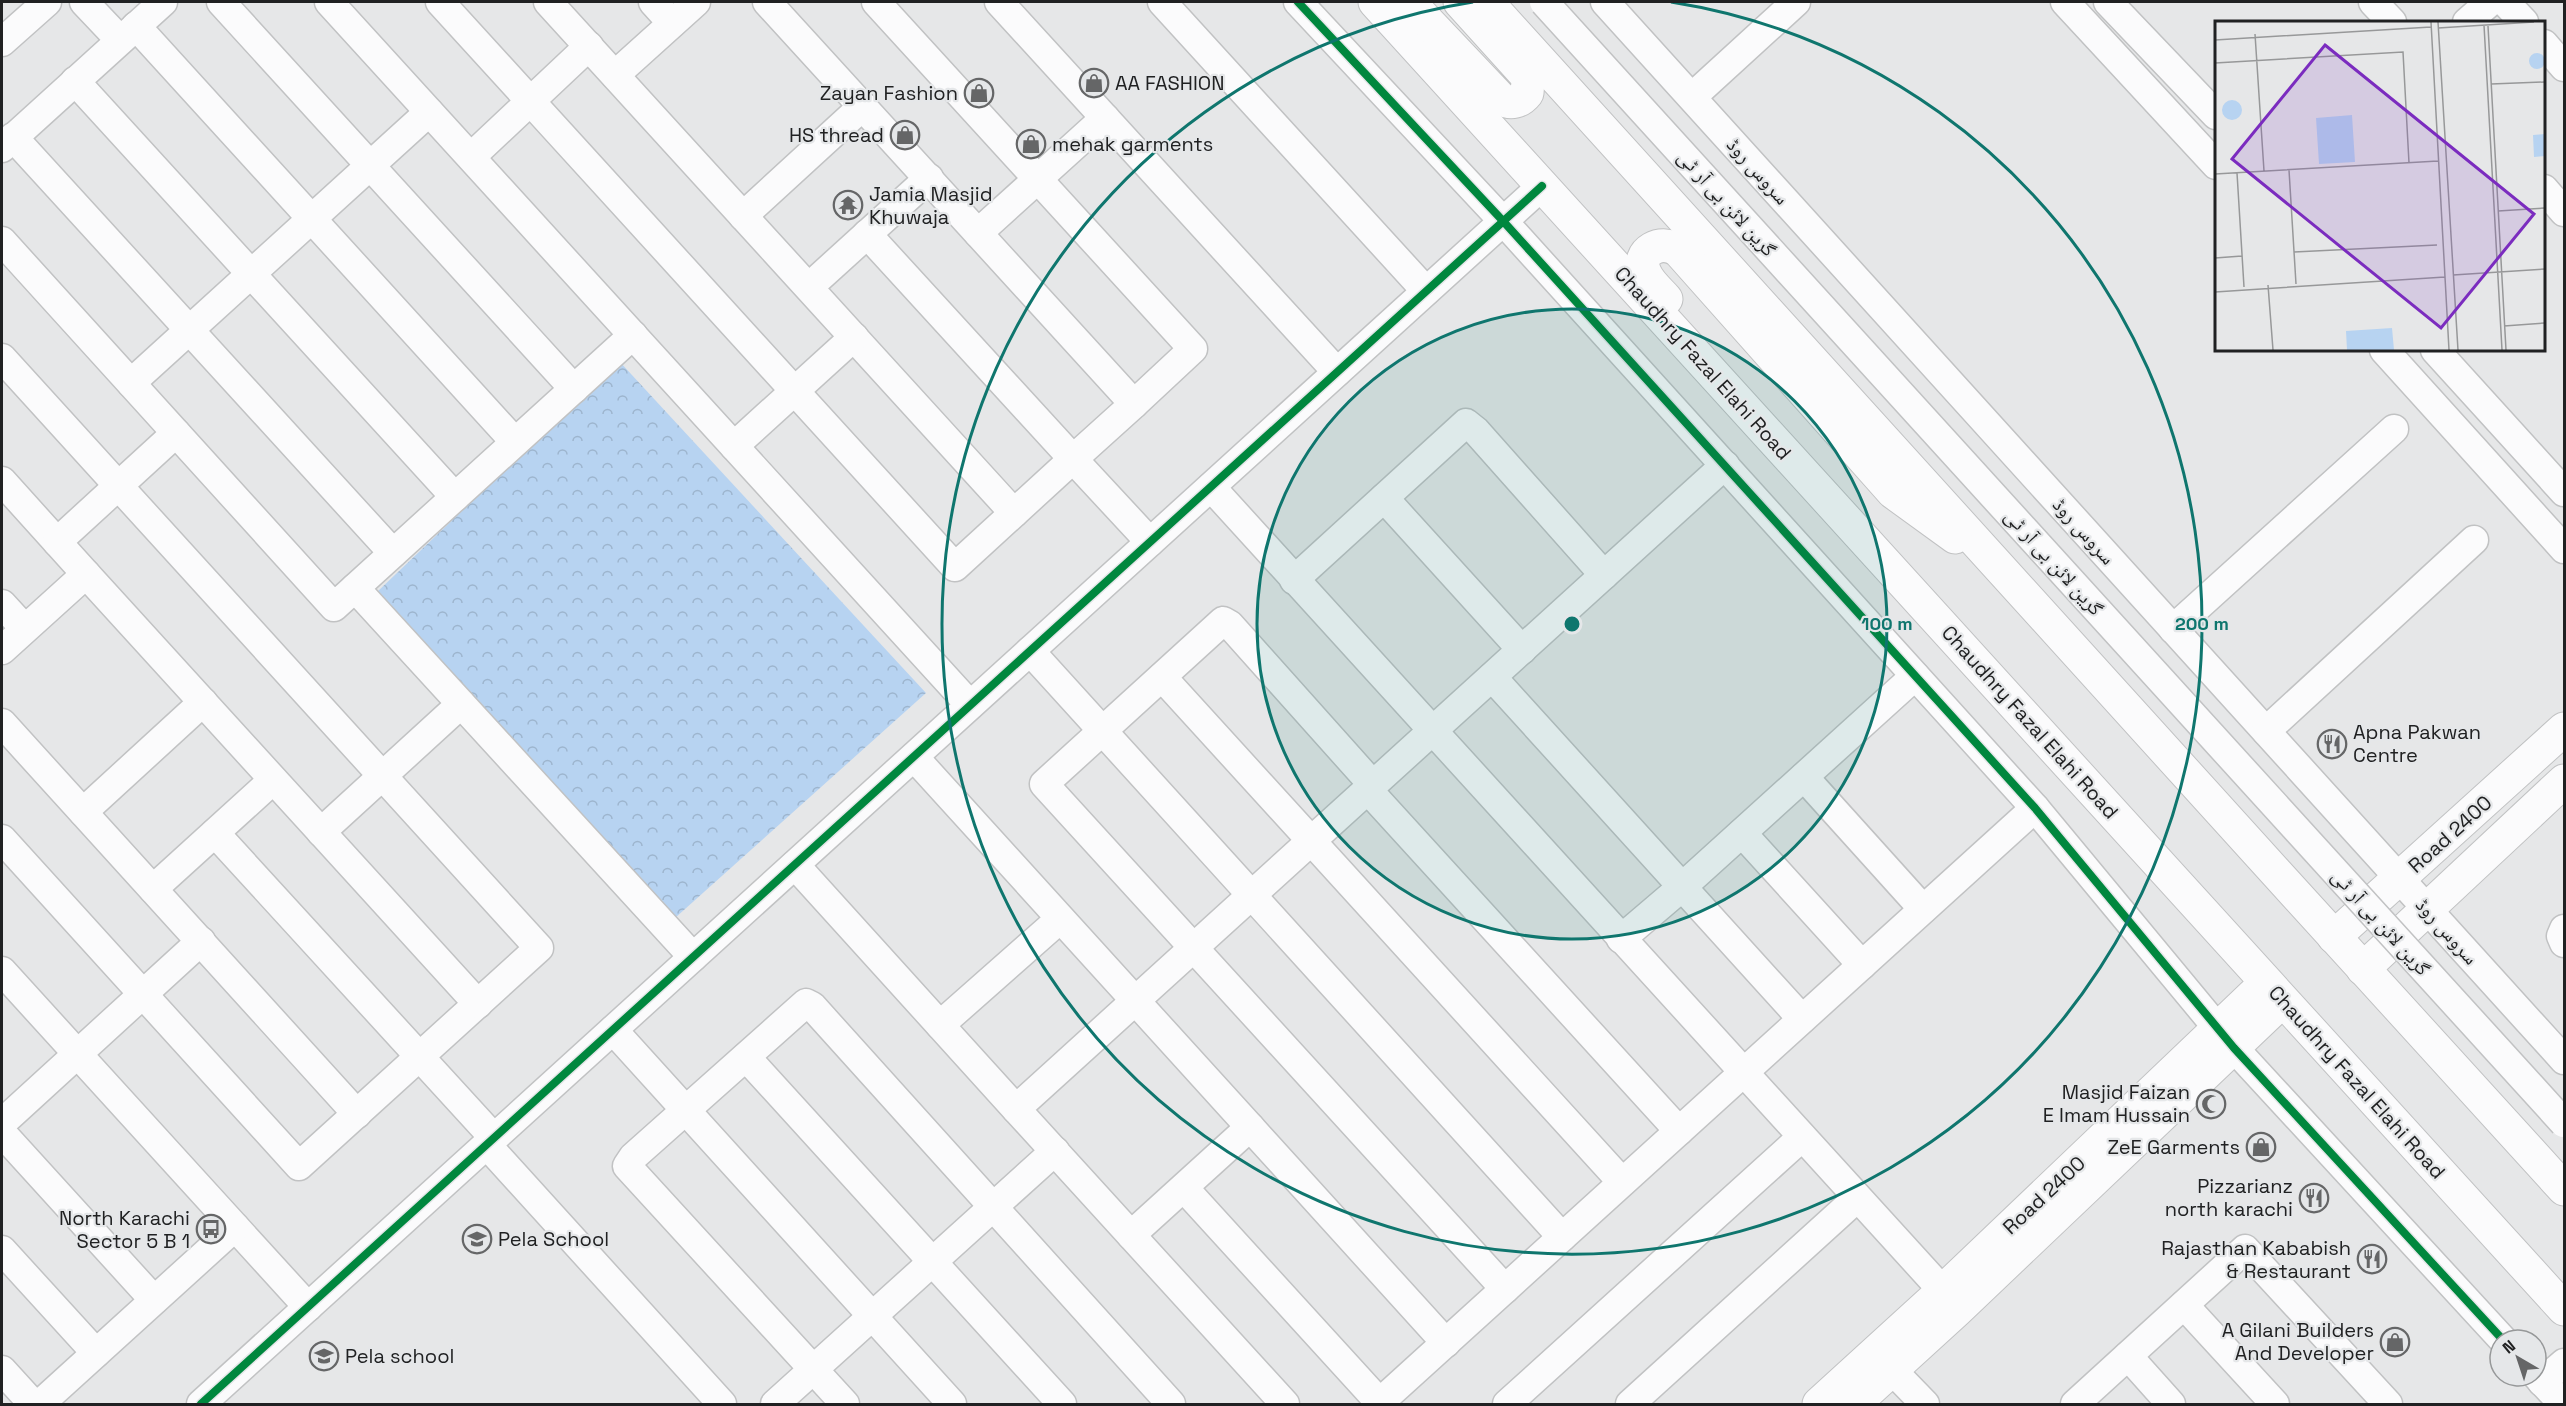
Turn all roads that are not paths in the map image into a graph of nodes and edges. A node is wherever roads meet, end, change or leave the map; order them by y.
1 (47, 2) edge
2 (84, 2) edge
3 (163, 2) edge
4 (221, 2) edge
5 (329, 2) edge
6 (440, 2) edge
7 (548, 2) edge
8 (653, 2) edge
9 (696, 2) edge
10 (768, 2) edge
11 (876, 2) edge
12 (999, 2) edge
13 (1162, 2) edge
14 (1298, 2) edge
15 (1375, 2) edge
16 (1409, 2) edge
17 (1460, 2) edge
18 (1487, 2) edge
19 (1544, 2) edge
20 (1605, 2) edge
21 (1796, 2) edge
22 (2065, 2) edge
23 (2108, 2) edge
24 (2373, 2) edge
25 (2490, 2) edge
26 (2505, 2) edge
27 (2391, 21) edge
28 (2468, 21) edge
29 (2523, 21) edge
30 (672, 23) junction
31 (128, 33) junction
32 (2, 42) edge
33 (2545, 45) edge
34 (589, 46) junction
35 (2565, 67) edge
36 (615, 75) junction
37 (75, 81) junction
38 (1692, 97) junction
39 (530, 100) junction
40 (863, 106) junction
41 (429, 112) junction
42 (2215, 113) edge
43 (1105, 118) junction
44 (7, 143) edge
45 (471, 157) junction
46 (2215, 163) edge
47 (370, 165) junction
48 (929, 178) junction
49 (1038, 179) junction
50 (1542, 186) junction
51 (2545, 190) edge
52 (2565, 212) edge
53 (743, 216) junction
54 (312, 219) junction
55 (1503, 221) junction
56 (978, 233) junction
57 (867, 234) junction
58 (2, 241) edge
59 (251, 274) junction
60 (808, 287) junction
61 (1426, 291) junction
62 (189, 330) junction
63 (633, 335) junction
64 (854, 337) junction
65 (2385, 351) edge
66 (2436, 351) edge
67 (2, 358) edge
68 (1337, 372) junction
69 (131, 383) junction
70 (574, 389) junction
71 (794, 390) junction
72 (1134, 404) junction
73 (2394, 429) dead end
74 (177, 433) junction
75 (515, 442) junction
76 (734, 446) junction
77 (1073, 459) junction
78 (1725, 465) junction
79 (2, 481) edge
80 (118, 486) junction
81 (1211, 487) junction
82 (2565, 492) edge
83 (455, 497) junction
84 (1384, 498) junction
85 (1014, 513) junction
86 (2474, 540) dead end
87 (57, 542) junction
88 (1150, 543) junction
89 (2565, 549) edge
90 (393, 553) junction
91 (1889, 568) junction
92 (86, 574) junction
93 (1604, 575) junction
94 (2008, 575) junction
95 (1294, 579) junction
96 (355, 588) junction
97 (2, 603) edge
98 (24, 628) junction
99 (2173, 629) junction
100 (2, 650) edge
101 (1522, 650) junction
102 (1030, 651) junction
103 (1915, 676) junction
104 (1162, 677) junction
105 (1492, 677) junction
106 (203, 702) junction
107 (461, 704) junction
108 (970, 705) junction
109 (2, 723) edge
110 (2565, 729) edge
111 (1103, 731) junction
112 (1432, 731) junction
113 (2266, 731) junction
114 (914, 757) junction
115 (382, 776) junction
116 (1804, 777) junction
117 (273, 780) junction
118 (2565, 781) edge
119 (1370, 787) junction
120 (2035, 807) junction
121 (83, 812) junction
122 (321, 832) junction
123 (215, 833) junction
124 (1743, 833) junction
125 (2, 839) edge
126 (1311, 841) junction
127 (795, 865) junction
128 (2400, 879) junction
129 (1682, 887) junction
130 (153, 889) junction
131 (1252, 895) junction
132 (1923, 909) junction
133 (2427, 909) junction
134 (1060, 919) junction
135 (2565, 929) edge
136 (2334, 937) junction
137 (1621, 939) junction
138 (201, 941) junction
139 (2565, 943) edge
140 (1194, 948) junction
141 (693, 957) junction
142 (1862, 965) junction
143 (2363, 969) junction
144 (2, 971) edge
145 (2274, 992) junction
146 (143, 994) junction
147 (1135, 1001) junction
148 (478, 1004) junction
149 (1802, 1019) junction
150 (940, 1025) junction
151 (613, 1030) junction
152 (2227, 1039) junction
153 (77, 1054) junction
154 (419, 1057) junction
155 (746, 1057) junction
156 (2565, 1060) edge
157 (1743, 1073) junction
158 (1017, 1109) junction
159 (686, 1112) junction
160 (357, 1114) junction
161 (2, 1123) edge
162 (2565, 1123) edge
163 (1250, 1127) junction
164 (1679, 1131) junction
165 (2, 1133) edge
166 (1802, 1137) junction
167 (490, 1142) junction
168 (1054, 1151) junction
169 (1622, 1182) junction
170 (1184, 1188) junction
171 (2565, 1189) edge
172 (1857, 1198) junction
173 (992, 1208) junction
174 (235, 1227) junction
175 (1131, 1235) junction
176 (1562, 1237) junction
177 (2, 1250) edge
178 (932, 1261) junction
179 (1504, 1289) junction
180 (1943, 1291) junction
181 (154, 1300) junction
182 (2184, 1305) junction
183 (309, 1307) junction
184 (2565, 1310) edge
185 (872, 1316) junction
186 (2492, 1328) edge
187 (1446, 1343) junction
188 (96, 1353) junction
189 (2128, 1356) junction
190 (2565, 1363) edge
191 (2, 1370) edge
192 (813, 1370) junction
193 (1892, 1370) junction
194 (2548, 1373) edge
195 (2548, 1388) edge
196 (33, 1404) edge
197 (40, 1404) edge
198 (201, 1404) edge
199 (722, 1404) edge
200 (775, 1404) edge
201 (845, 1404) edge
202 (952, 1404) edge
203 (1062, 1404) edge
204 (1171, 1404) edge
205 (1285, 1404) edge
206 (1380, 1404) edge
207 (1507, 1404) edge
208 (1630, 1404) edge
209 (1819, 1404) edge
210 (1854, 1404) edge
211 (1925, 1404) edge
212 (2075, 1404) edge
213 (2171, 1404) edge
214 (2275, 1404) edge
215 (2388, 1404) edge
216 (2563, 1404) edge

1 - 32 street
2 - 31 street
3 - 31 street
4 - 47 street
5 - 41 street
6 - 39 street
7 - 34 street
8 - 30 street
9 - 30 street
10 - 40 street
11 - 49 street
12 - 43 street
13 - 61 street
14 - 55 street
15 - 50 main road, Chaudhry Fazal Elahi Road
16 - 17 main road
18 - 94 main road
19 - 162 street, گرین لائن بی آر ٹی, bridge
20 - 38 street, سروس روڈ
21 - 38 street
22 - 46 street
23 - 42 street
24 - 27 street
25 - 28 street
26 - 29 street
30 - 36 street
31 - 37 street
31 - 54 street
33 - 35 street
34 - 36 street
34 - 39 street
36 - 53 street
37 - 44 street
37 - 59 street
38 - 99 street, سروس روڈ
39 - 45 street
39 - 71 street
40 - 48 street
40 - 53 street
41 - 45 street
41 - 47 street
43 - 49 street
43 - 68 street
44 - 62 street
45 - 63 street
47 - 54 street
47 - 70 street
48 - 56 street
48 - 57 street
49 - 56 street
49 - 72 street
50 - 55 street
50 - 91 main road, Chaudhry Fazal Elahi Road
51 - 52 street
53 - 60 street
54 - 59 street
54 - 75 street
55 - 61 street
55 - 78 street
56 - 72 street
57 - 60 street
57 - 77 street
58 - 69 street
59 - 62 street
59 - 83 street
60 - 64 street
61 - 68 street
62 - 69 street
62 - 90 street
63 - 70 street
63 - 76 street
64 - 71 street
64 - 85 street
65 - 89 street
66 - 82 street
67 - 80 street
68 - 81 street
69 - 74 street
70 - 75 street
71 - 76 street
71 - 85 street
72 - 77 street
73 - 99 street
74 - 80 street
74 - 96 street
75 - 83 street
76 - 108 street
77 - 85 street
77 - 88 street
78 - 93 street
78 - 103 street
79 - 87 street
80 - 87 street
80 - 115 street
81 - 88 street
81 - 95 street
83 - 90 street
84 - 93 street
84 - 95 street
84 - 101 street
86 - 113 street
87 - 92 street
88 - 102 street
90 - 96 street
91 - 94 main road
91 - 145 main road, Chaudhry Fazal Elahi Road
92 - 98 street
92 - 106 street
93 - 101 street
94 - 136 main road
95 - 112 street
96 - 107 street
97 - 98 street
98 - 100 street
99 - 113 street, سروس روڈ
101 - 105 street
102 - 108 street
102 - 111 street
103 - 116 street
103 - 120 street
104 - 111 street
104 - 119 street
104 - 126 street
105 - 112 street
105 - 129 street
106 - 117 street
106 - 121 street
107 - 115 street
107 - 141 street
108 - 114 street
109 - 121 street
110 - 128 main road, Road 2400
111 - 131 street
111 - 140 street
112 - 119 street
112 - 137 street
113 - 128 street, سروس روڈ
114 - 127 street
114 - 134 street
115 - 122 street
115 - 148 street
116 - 124 street
116 - 132 street
117 - 122 street
117 - 123 street
118 - 133 main road, Road 2400
119 - 126 street
119 - 164 street
120 - 132 street
120 - 152 street
121 - 130 street
122 - 148 street
123 - 130 street
123 - 154 street
124 - 129 street
124 - 142 street
125 - 146 street
126 - 131 street
126 - 169 street
127 - 141 street
127 - 150 street
128 - 133 street, سروس روڈ
128 - 136 main road, Road 2400
129 - 137 street
129 - 149 street
130 - 138 street
131 - 140 street
131 - 176 street
132 - 142 street
133 - 143 main road, Road 2400
133 - 156 street, سروس روڈ
134 - 147 street
134 - 150 street
135 - 139 street
136 - 143 main road
137 - 157 street
138 - 146 street
138 - 160 street
140 - 147 street
140 - 179 street
141 - 151 street
142 - 149 street
143 - 171 main road
144 - 153 street
145 - 152 main road, Road 2400
145 - 184 main road, Chaudhry Fazal Elahi Road
146 - 153 street
146 - 160 street
147 - 158 street
147 - 163 street
148 - 154 street
149 - 157 street
150 - 158 street
151 - 159 street
151 - 167 street
152 - 180 main road, Road 2400
152 - 186 street
152 - 193 main road, Road 2400
153 - 161 street
153 - 174 street
154 - 160 street
154 - 167 street
155 - 159 street
155 - 173 street
155 - 178 street
157 - 164 street
157 - 166 street
158 - 168 street
159 - 185 street
159 - 192 street
163 - 170 street
163 - 187 street
164 - 169 street
165 - 181 street
166 - 172 street
166 - 207 street
167 - 183 street
167 - 199 street
168 - 173 street
168 - 175 street
169 - 176 street
170 - 175 street
170 - 206 street
172 - 180 street
172 - 208 street
173 - 178 street
173 - 204 street
174 - 181 street
174 - 183 street
175 - 205 street
176 - 179 street
177 - 188 street
178 - 185 street
178 - 203 street
179 - 187 street
180 - 209 main road, Road 2400
181 - 188 street
182 - 189 street
182 - 214 street
182 - 215 street
183 - 198 street
185 - 192 street
185 - 202 street
187 - 206 street
188 - 197 street
189 - 212 street
189 - 213 street
190 - 194 street
191 - 196 street
192 - 200 street
192 - 201 street
193 - 210 main road, Road 2400
193 - 211 street
195 - 216 street

